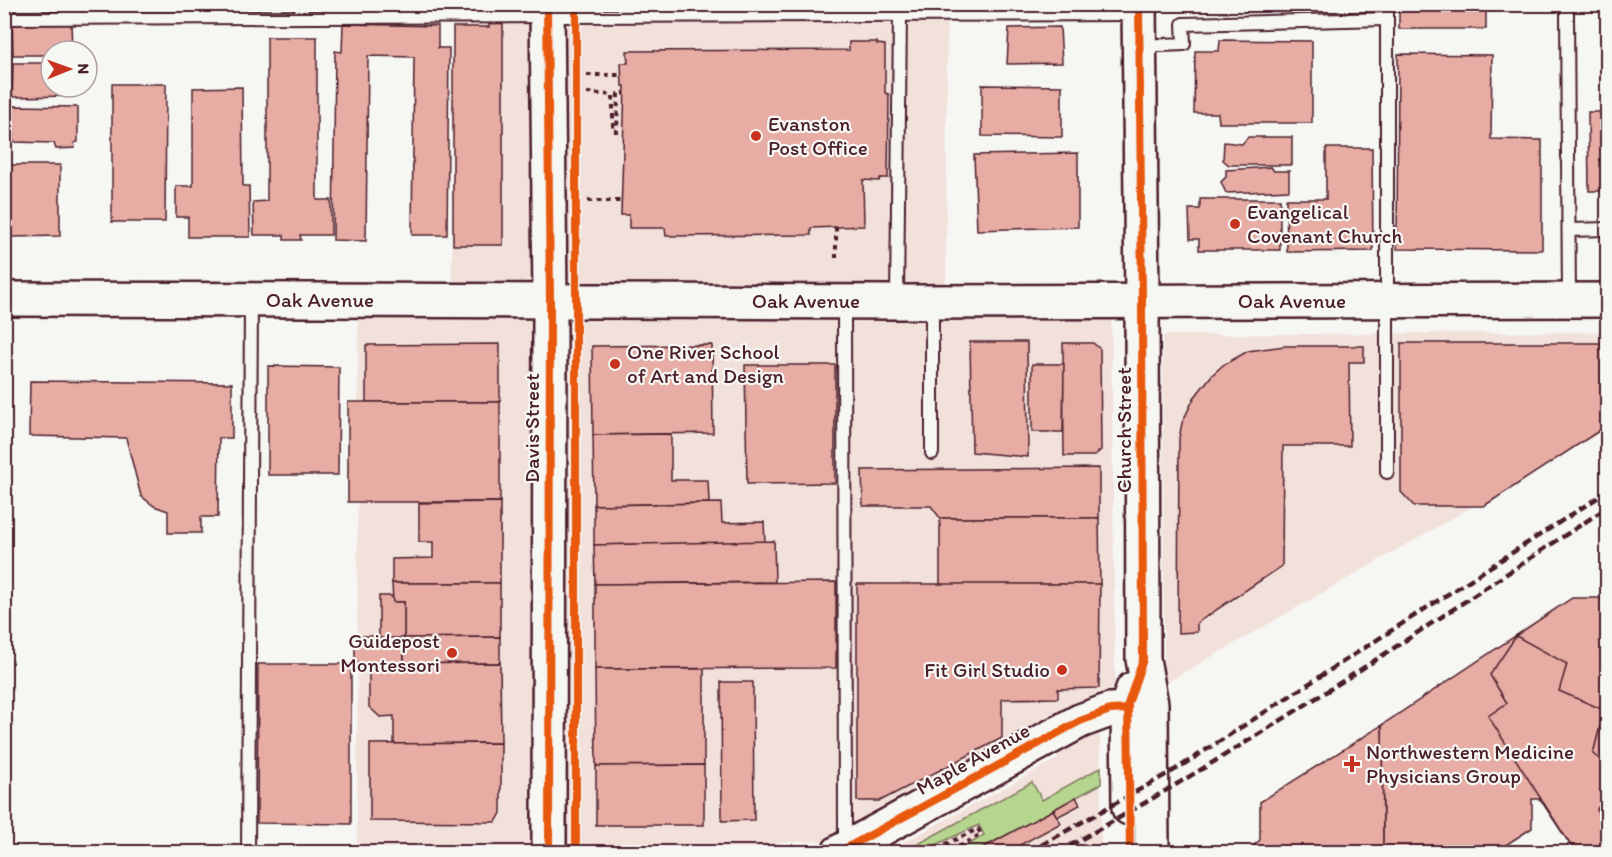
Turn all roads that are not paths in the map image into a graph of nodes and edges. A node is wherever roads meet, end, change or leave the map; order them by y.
1 (1387, 4) edge
2 (954, 10) edge
3 (1018, 10) edge
4 (1079, 10) edge
5 (301, 11) edge
6 (547, 11) edge
7 (1567, 13) dead end
8 (900, 15) junction
9 (4, 18) edge
10 (1387, 19) junction
11 (1139, 22) edge
12 (1608, 228) edge
13 (1569, 230) junction
14 (4, 299) edge
15 (251, 300) junction
16 (550, 300) junction
17 (1142, 300) junction
18 (1569, 300) junction
19 (1608, 300) edge
20 (844, 301) junction
21 (1386, 301) junction
22 (897, 302) junction
23 (932, 302) junction
24 (932, 453) dead end
25 (1387, 472) dead end
26 (1143, 659) junction
27 (1128, 709) junction
28 (842, 851) edge
29 (248, 852) edge
30 (549, 852) edge
31 (1130, 852) edge
32 (1152, 852) edge

1 - 10 lane
2 - 3 lane
2 - 8 lane
3 - 4 lane
4 - 11 lane
5 - 6 lane
5 - 9 lane
6 - 8 lane
6 - 16 street, Davis Street
7 - 13 lane
8 - 22 lane
10 - 11 lane
10 - 21 lane
11 - 17 street, Church Street
12 - 13 lane
13 - 18 lane
14 - 15 street, Oak Avenue
15 - 16 street, Oak Avenue
15 - 29 lane
16 - 20 street, Oak Avenue
16 - 30 street, Davis Street
17 - 21 street, Oak Avenue
17 - 23 street, Oak Avenue
17 - 26 street, Church Street
18 - 19 street, Oak Avenue
18 - 21 street, Oak Avenue
20 - 22 street, Oak Avenue
20 - 28 lane
21 - 25 lane
22 - 23 street, Oak Avenue
23 - 24 lane
26 - 27 street, Church Street
26 - 32 street, Church Street
27 - 28 street, Maple Avenue
27 - 31 street, Church Street

